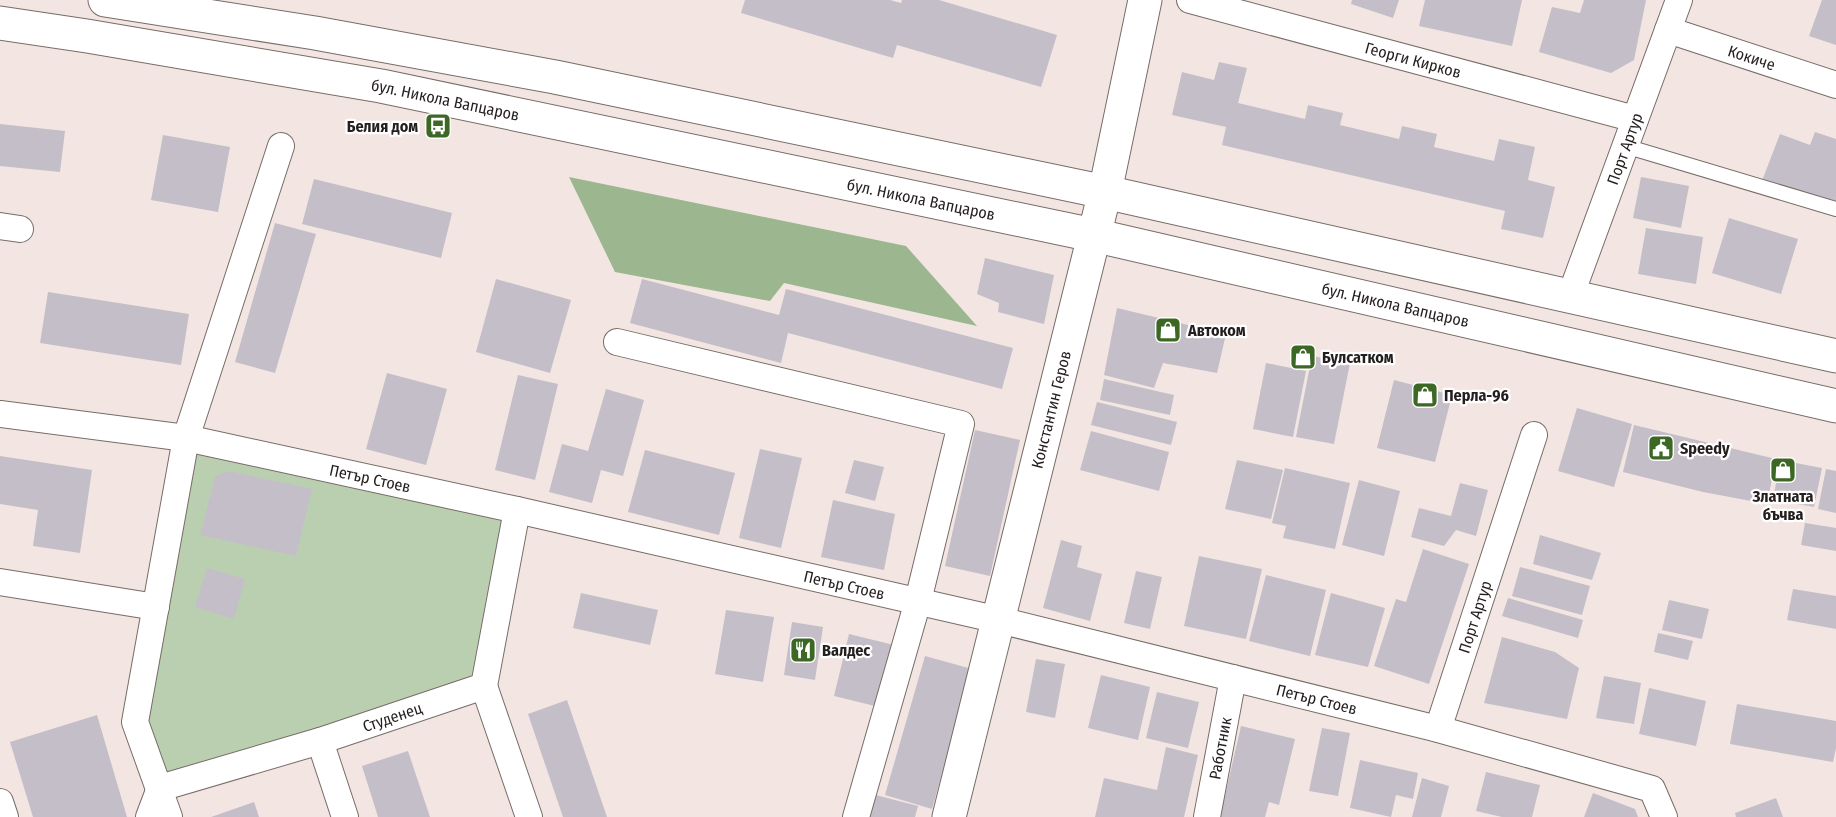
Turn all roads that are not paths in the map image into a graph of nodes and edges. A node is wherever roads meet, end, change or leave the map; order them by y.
1 (105, 0) edge
2 (1145, 0) edge
3 (1190, 0) edge
4 (1679, 0) edge
5 (0, 23) edge
6 (1668, 30) junction
7 (1836, 85) edge
8 (1635, 119) junction
9 (281, 146) dead end
10 (1625, 146) junction
11 (1105, 192) junction
12 (1836, 209) edge
13 (1093, 235) junction
14 (1569, 297) junction
15 (617, 342) dead end
16 (1836, 357) edge
17 (1836, 406) edge
18 (0, 414) edge
19 (1534, 435) dead end
20 (186, 438) junction
21 (517, 510) junction
22 (0, 582) edge
23 (918, 602) junction
24 (156, 607) junction
25 (999, 620) junction
26 (1233, 678) junction
27 (484, 686) junction
28 (1438, 729) junction
29 (320, 741) junction
30 (160, 788) junction
31 (0, 802) edge
32 (5, 817) edge
33 (149, 817) edge
34 (169, 817) edge
35 (345, 817) edge
36 (529, 817) edge
37 (856, 817) edge
38 (949, 817) edge
39 (1207, 817) edge
40 (1664, 817) edge

1 - 11 street
2 - 11 street, Константин Геров
3 - 8 street, Георги Кирков
4 - 6 street, Порт Артур
5 - 13 street, бул. Никола Вапцаров
6 - 7 street, Кокиче
6 - 8 street, Порт Артур
8 - 10 street, Порт Артур
9 - 20 street
10 - 12 lane
10 - 14 street, Порт Артур
11 - 13 street, Константин Геров
11 - 14 street
13 - 17 street, бул. Никола Вапцаров
13 - 25 street, Константин Геров
14 - 16 street
15 - 23 street
18 - 20 street, Петър Стоев
19 - 28 street, Порт Артур
20 - 21 street, Петър Стоев
20 - 24 street
21 - 23 street, Петър Стоев
21 - 27 street
22 - 24 street
23 - 25 street, Петър Стоев
23 - 37 street
24 - 30 street
25 - 26 street, Петър Стоев
25 - 38 street, Константин Геров
26 - 28 street, Петър Стоев
26 - 39 street, Работник
27 - 29 street, Студенец
27 - 36 street
28 - 40 street, Петър Стоев
29 - 30 street, Студенец
29 - 35 street
30 - 33 street
30 - 34 street
31 - 32 street

